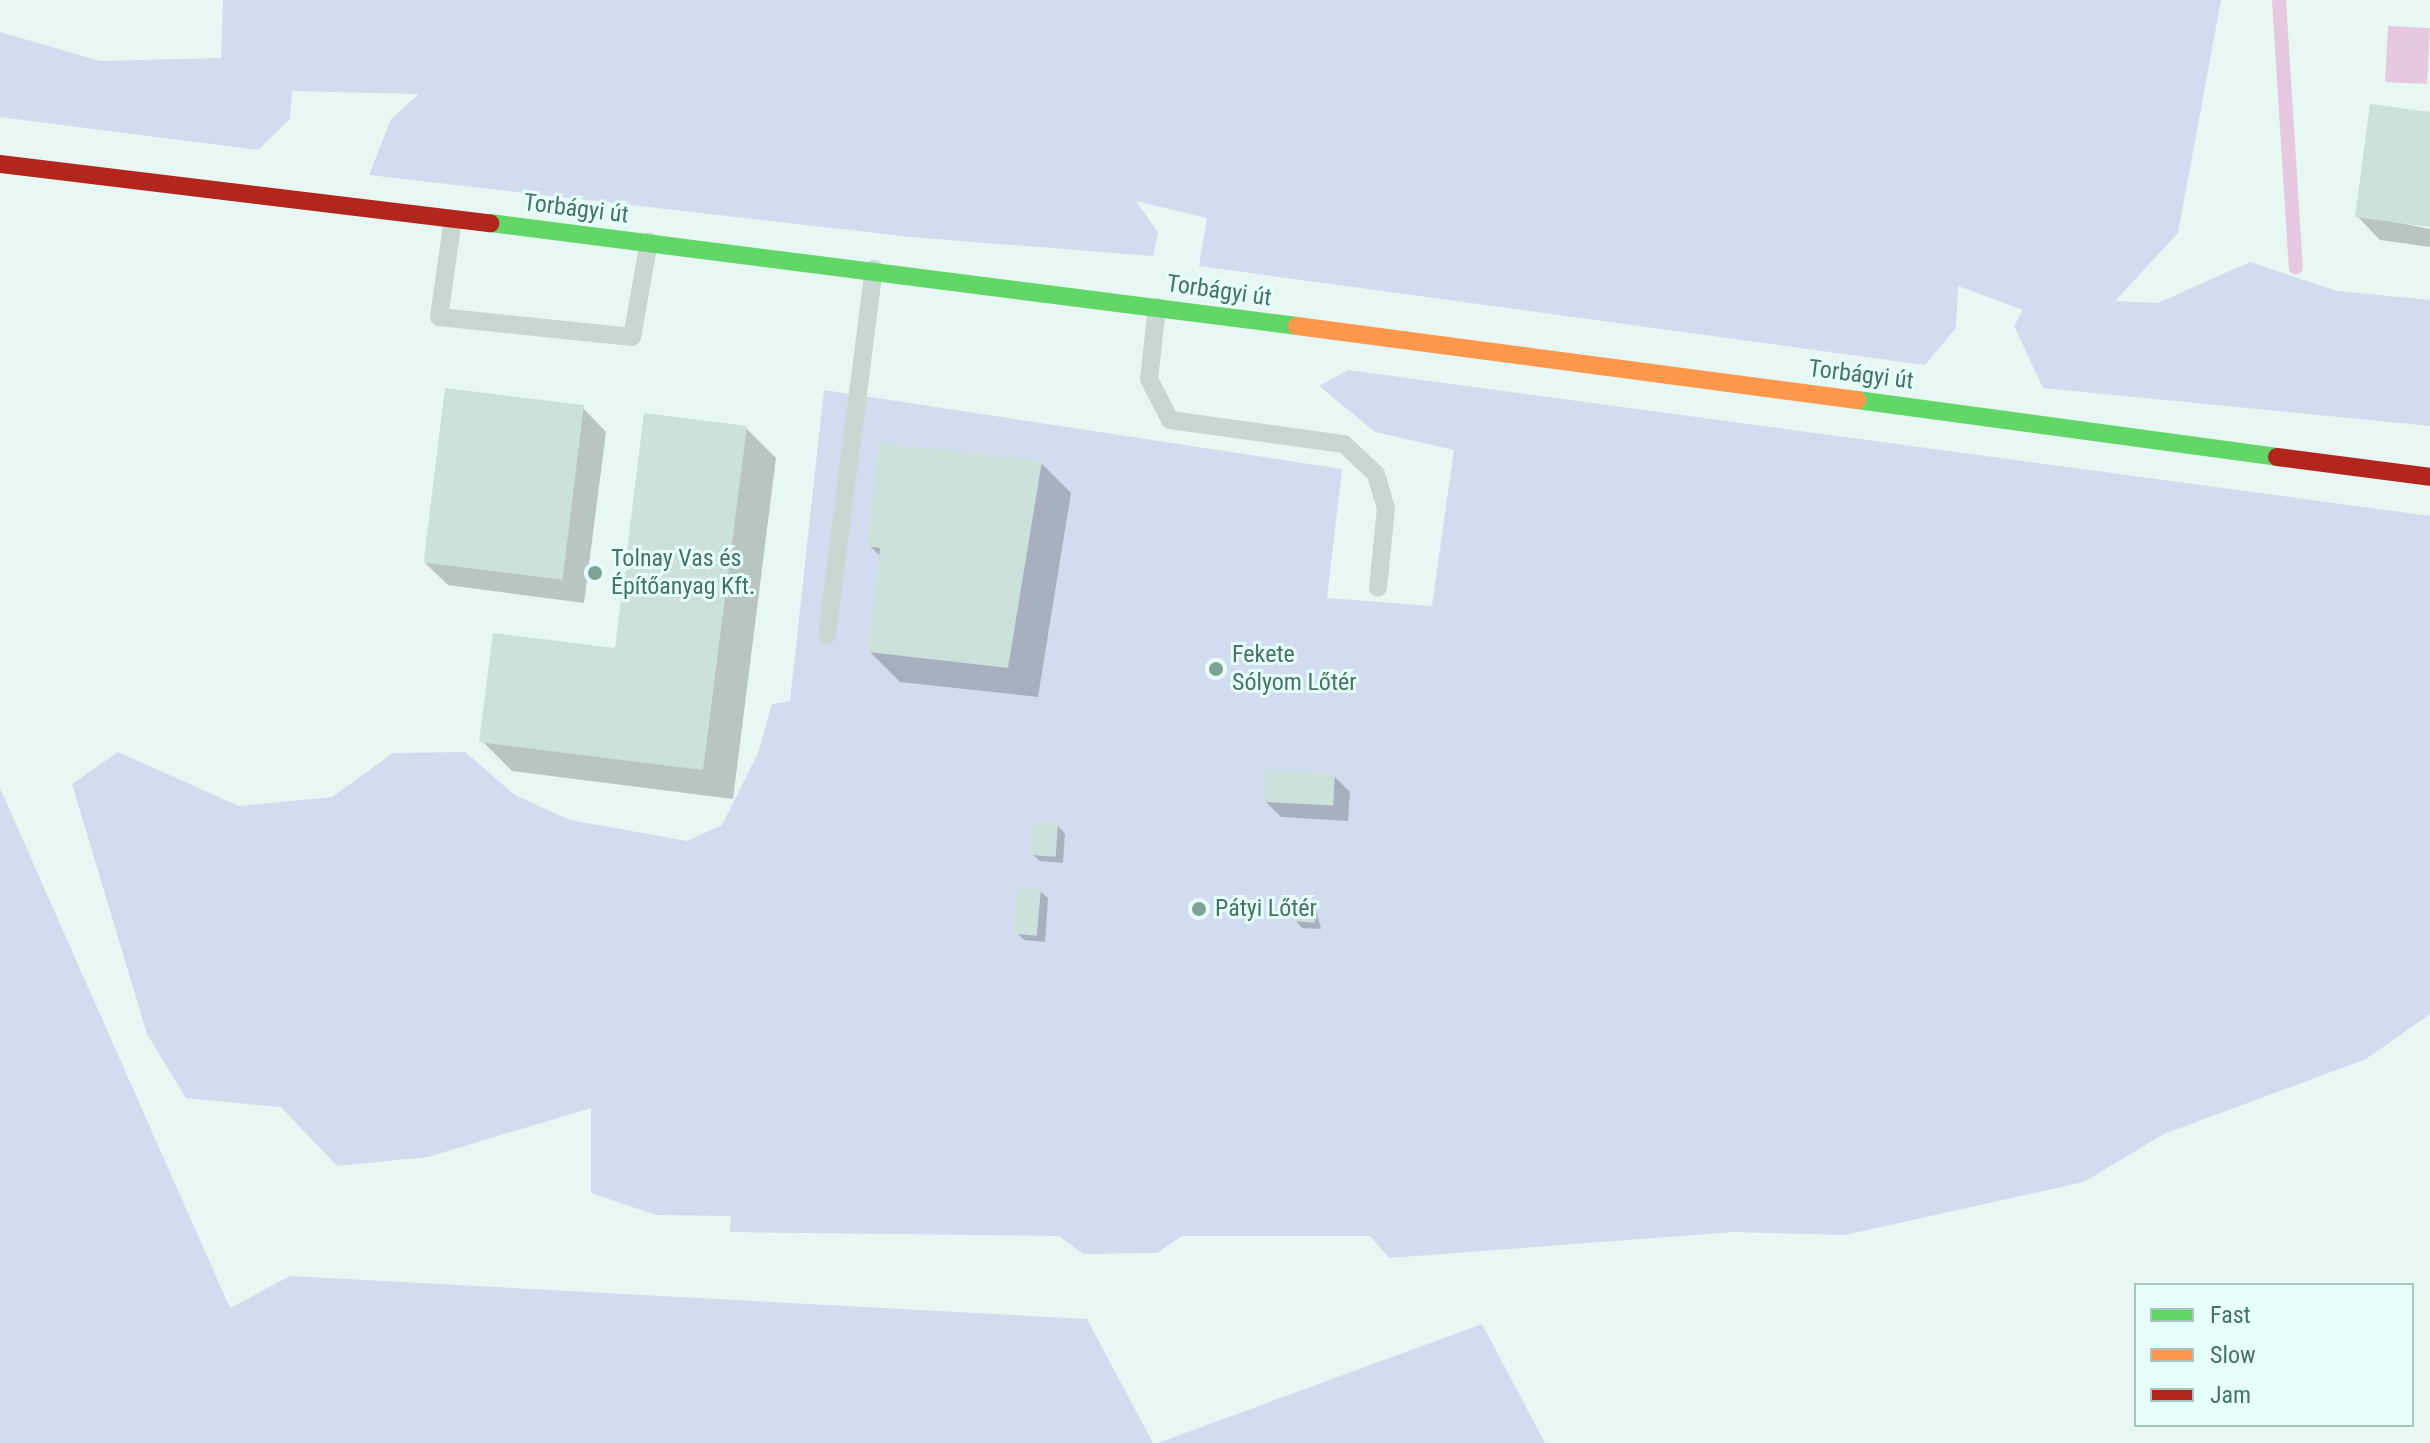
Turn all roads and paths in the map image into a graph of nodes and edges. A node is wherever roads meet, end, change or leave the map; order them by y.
1 (0, 164) edge
2 (453, 219) junction
3 (649, 242) junction
4 (874, 269) junction
5 (1157, 307) junction
6 (2430, 477) edge
7 (1378, 588) dead end
8 (827, 635) dead end

1 - 2 street, Torbágyi út
2 - 3 street, Torbágyi út
2 - 3 lane
3 - 4 street, Torbágyi út
4 - 5 street, Torbágyi út
4 - 8 lane
5 - 6 street, Torbágyi út
5 - 7 lane

